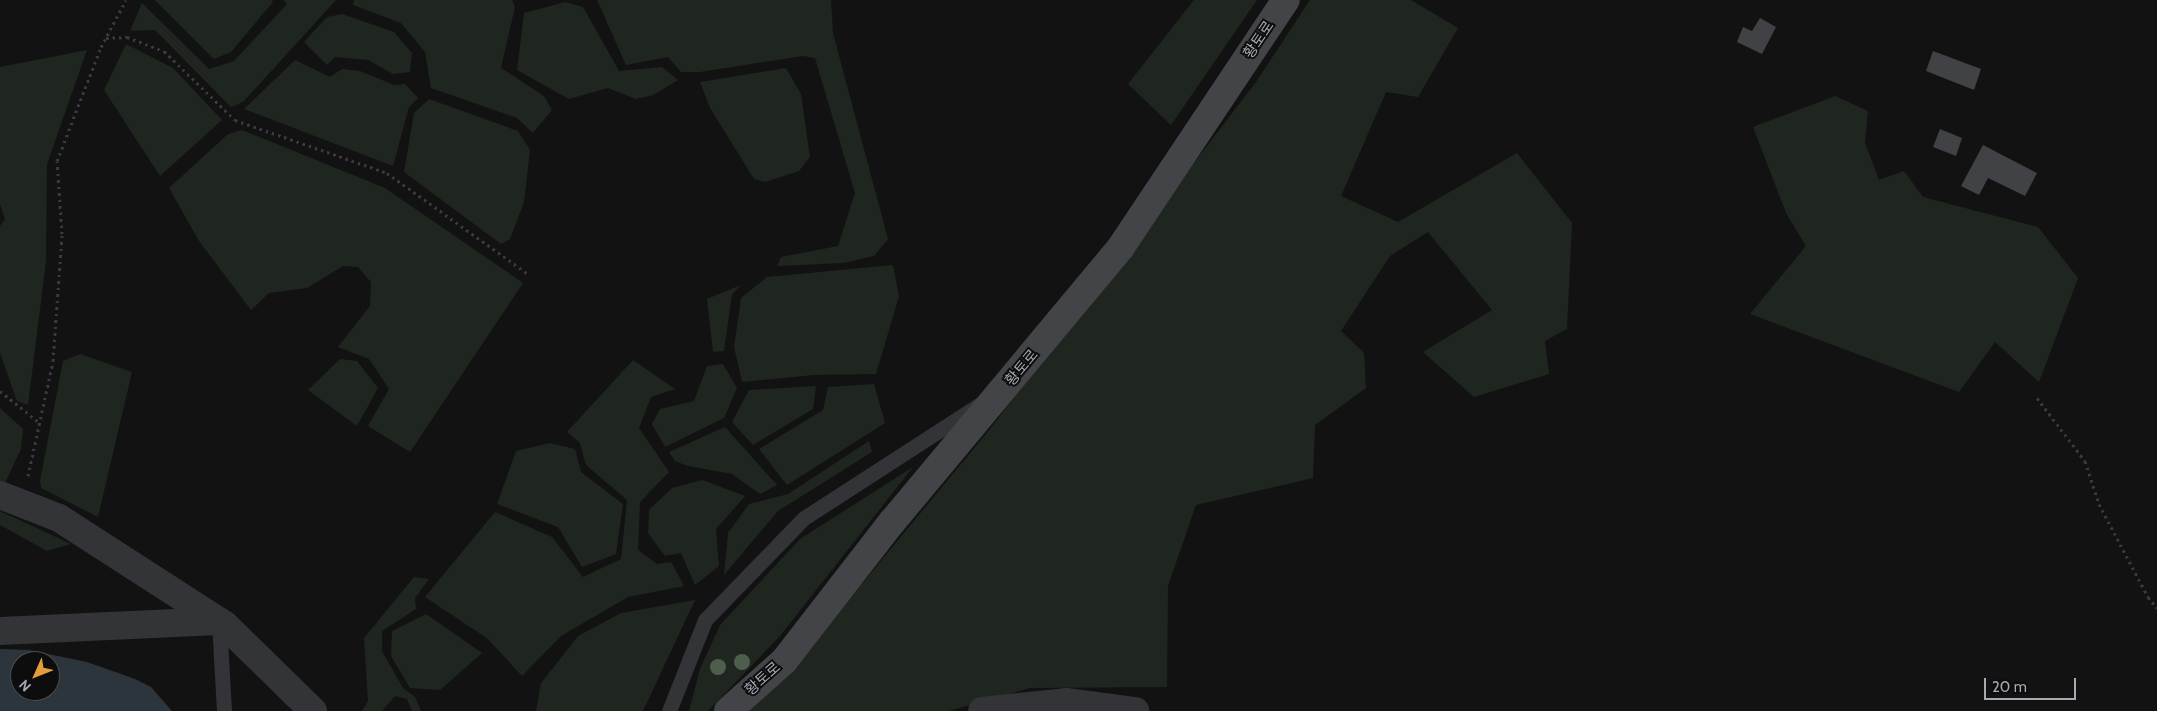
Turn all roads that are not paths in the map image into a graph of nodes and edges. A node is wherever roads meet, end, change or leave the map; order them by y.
1 (1286, 0) edge
2 (1004, 389) junction
3 (11, 499) edge
4 (219, 622) junction
5 (0, 631) edge
6 (224, 711) edge
7 (313, 711) edge
8 (669, 711) edge
9 (728, 711) edge
10 (982, 711) edge
11 (1135, 711) edge

1 - 2 main road, 황토로
2 - 8 lane
2 - 9 main road, 황토로
3 - 4 street
4 - 5 street
4 - 6 lane
4 - 7 street
10 - 11 street

